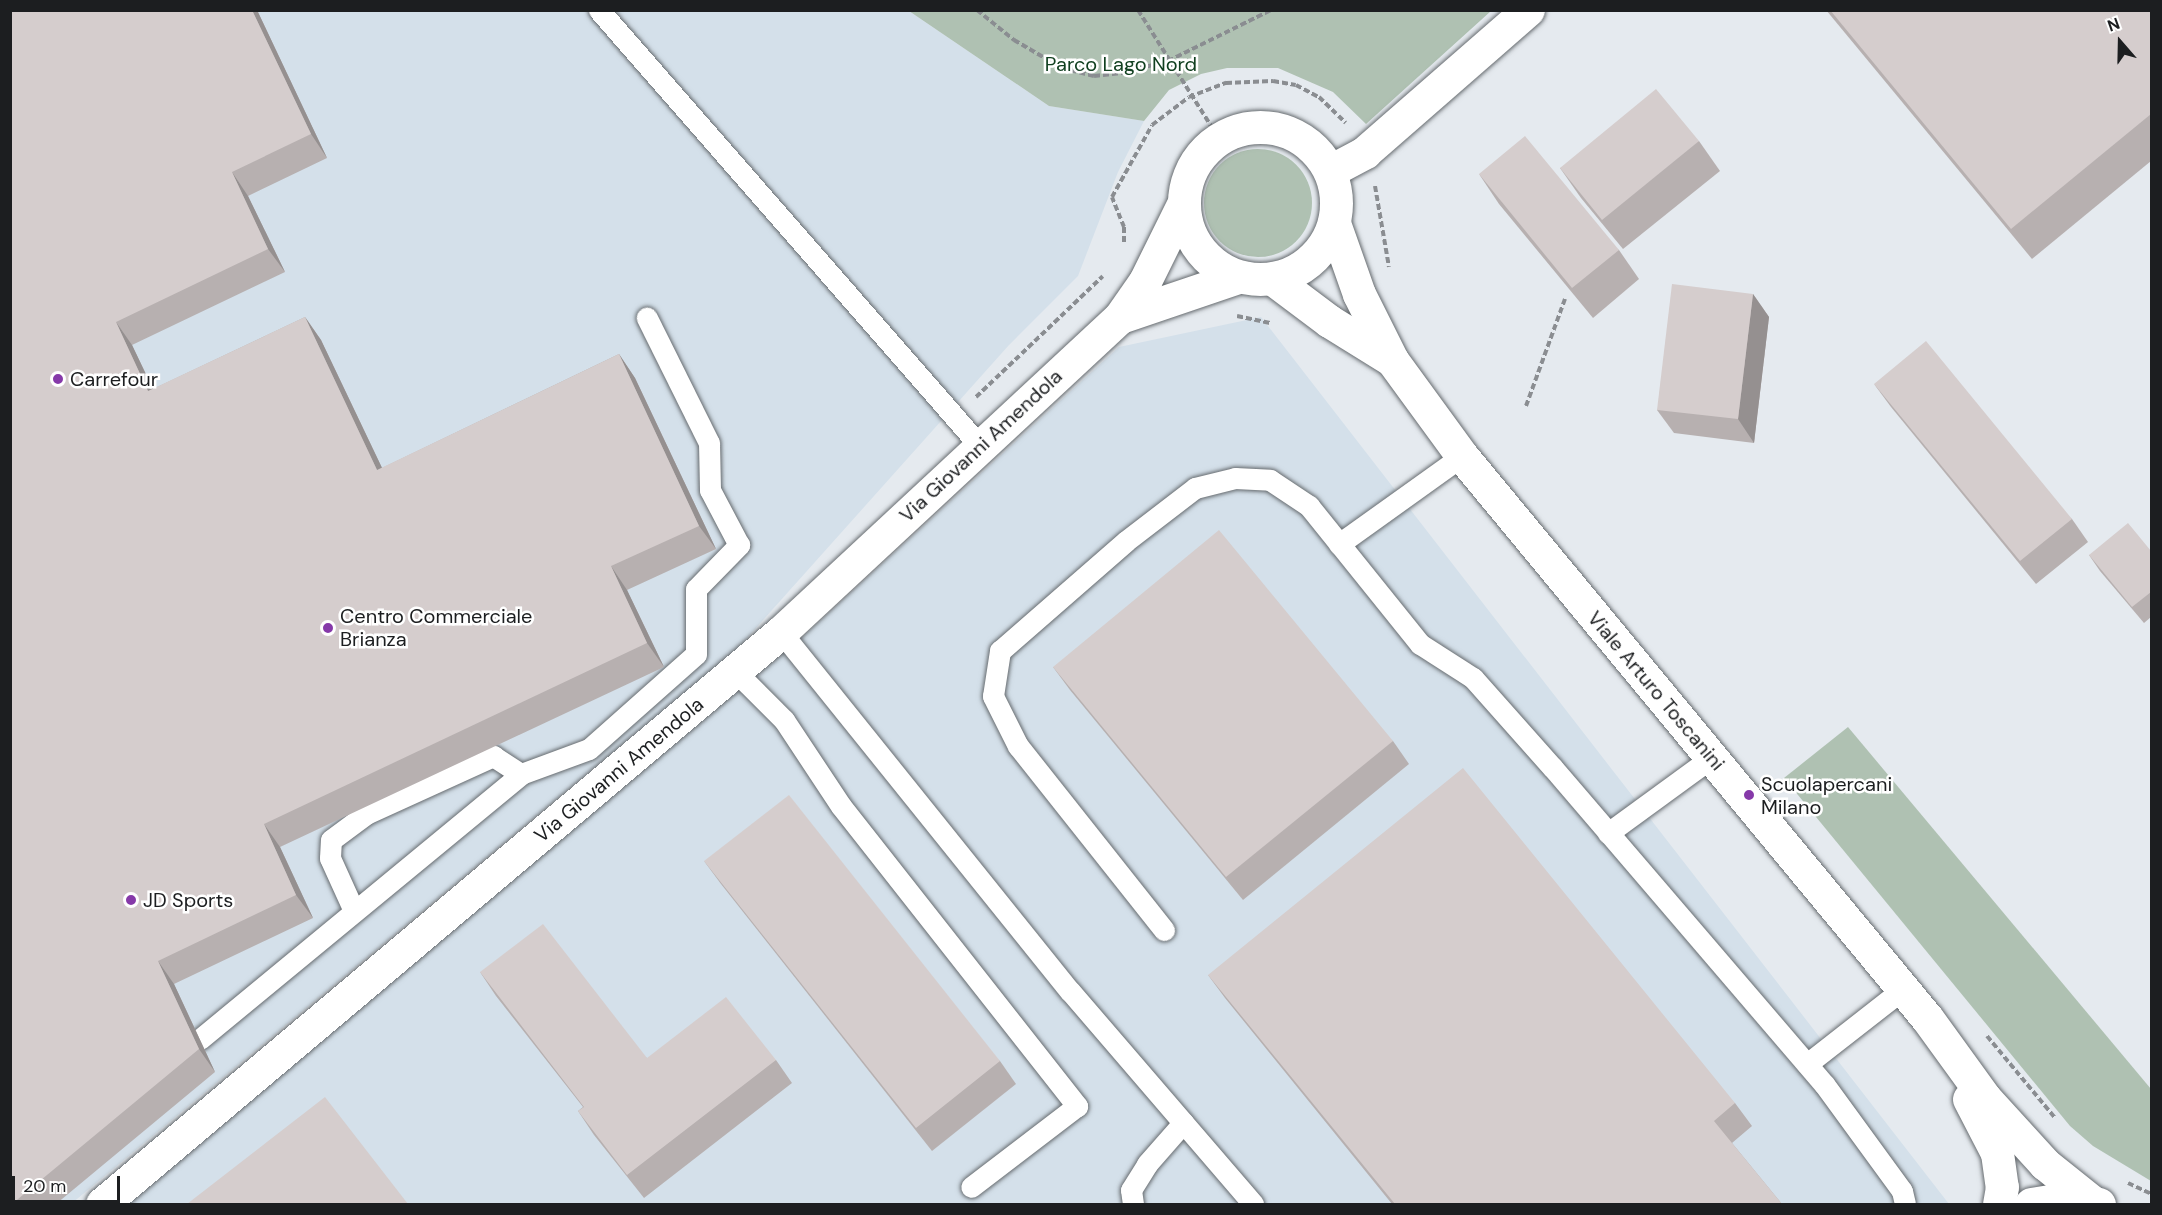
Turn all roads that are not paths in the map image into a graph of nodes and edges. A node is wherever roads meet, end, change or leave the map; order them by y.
1 (599, 10) edge
2 (1528, 10) edge
3 (1330, 171) junction
4 (1182, 206) junction
5 (1334, 223) junction
6 (1239, 277) junction
7 (1273, 279) junction
8 (1129, 304) junction
9 (647, 318) dead end
10 (1392, 360) junction
11 (980, 446) junction
12 (1462, 456) junction
13 (1339, 544) junction
14 (781, 632) junction
15 (736, 672) junction
16 (1711, 758) junction
17 (521, 774) junction
18 (1608, 833) junction
19 (354, 911) junction
20 (1164, 930) dead end
21 (1902, 989) junction
22 (1927, 1018) junction
23 (200, 1039) dead end
24 (1807, 1064) junction
25 (1183, 1123) junction
26 (971, 1187) dead end
27 (2095, 1203) edge
28 (102, 1204) edge
29 (1133, 1204) edge
30 (1253, 1204) edge
31 (1905, 1204) edge
32 (1999, 1204) edge
33 (2031, 1204) edge

1 - 11 lane
2 - 3 street
3 - 4 street
3 - 5 street
4 - 6 street
4 - 8 street, Via Giovanni Amendola
5 - 7 street
5 - 10 street, Viale Arturo Toscanini
6 - 7 street
6 - 8 street, Via Giovanni Amendola
7 - 10 street, Viale Arturo Toscanini
8 - 11 street, Via Giovanni Amendola
9 - 17 lane
10 - 12 street, Viale Arturo Toscanini
11 - 14 street, Via Giovanni Amendola
12 - 13 lane
12 - 16 street, Viale Arturo Toscanini
13 - 18 lane
13 - 20 lane
14 - 15 street, Via Giovanni Amendola
14 - 25 lane
15 - 26 lane
15 - 28 street, Via Giovanni Amendola
16 - 18 lane
16 - 21 street, Viale Arturo Toscanini
17 - 19 lane
17 - 19 lane
18 - 24 lane
19 - 23 lane
21 - 22 street, Viale Arturo Toscanini
21 - 24 lane
22 - 27 street, Viale Arturo Toscanini
22 - 32 street, Viale Arturo Toscanini
24 - 31 lane
25 - 29 lane
25 - 30 lane
27 - 33 street

